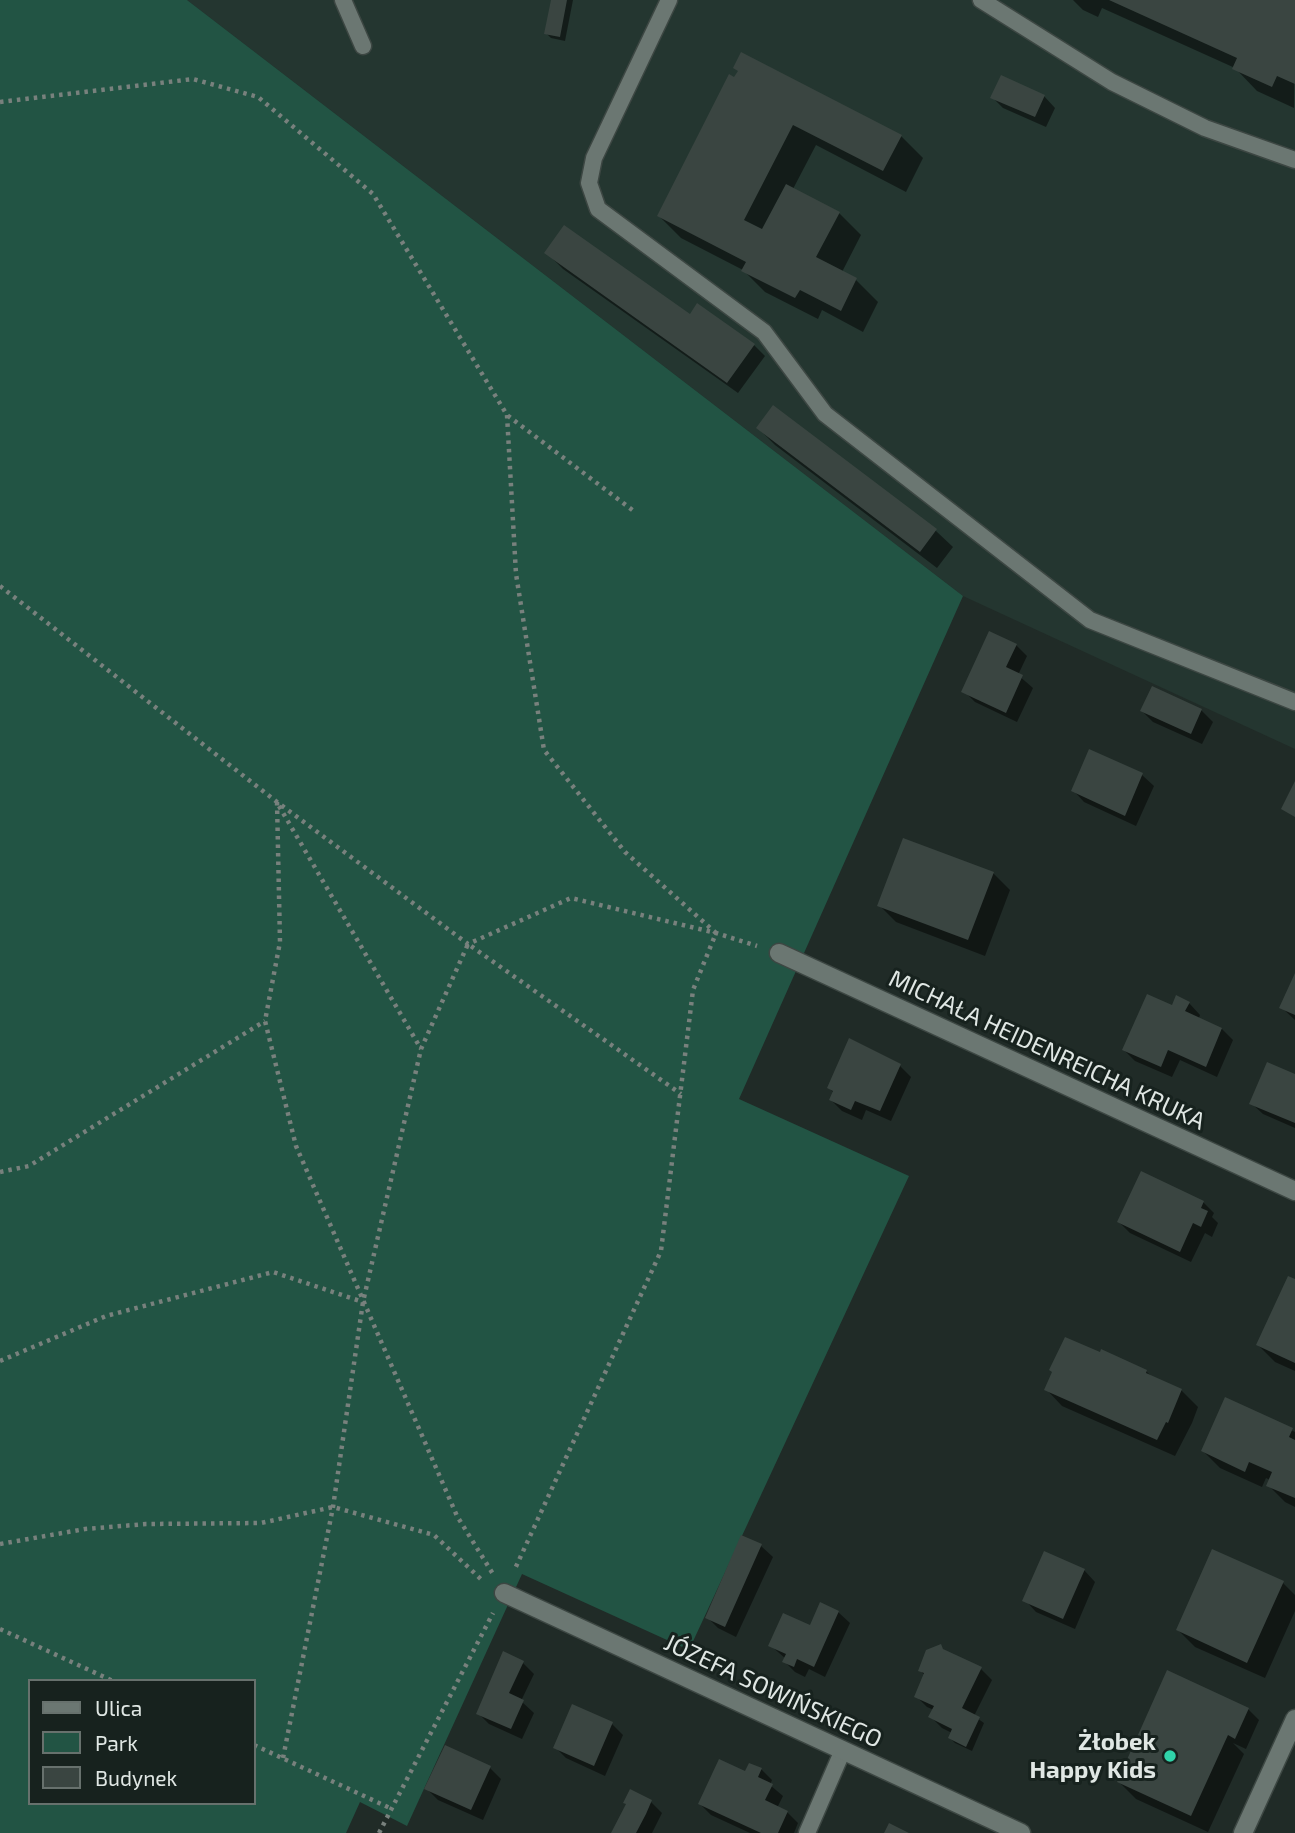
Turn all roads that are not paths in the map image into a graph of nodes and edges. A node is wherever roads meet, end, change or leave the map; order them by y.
1 (343, 0) edge
2 (669, 0) edge
3 (981, 0) edge
4 (363, 46) dead end
5 (1295, 160) edge
6 (1295, 702) edge
7 (779, 954) road end
8 (1295, 1191) edge
9 (504, 1593) road end
10 (1295, 1719) edge
11 (843, 1750) junction
12 (807, 1833) edge
13 (1021, 1833) edge
14 (1243, 1833) edge

1 - 4 lane
2 - 6 lane
3 - 5 lane
7 - 8 street, MICHAŁA HEIDENREICHA KRUKA
9 - 11 street, JÓZEFA SOWIŃSKIEGO
10 - 14 street
11 - 12 lane
11 - 13 street, JÓZEFA SOWIŃSKIEGO

